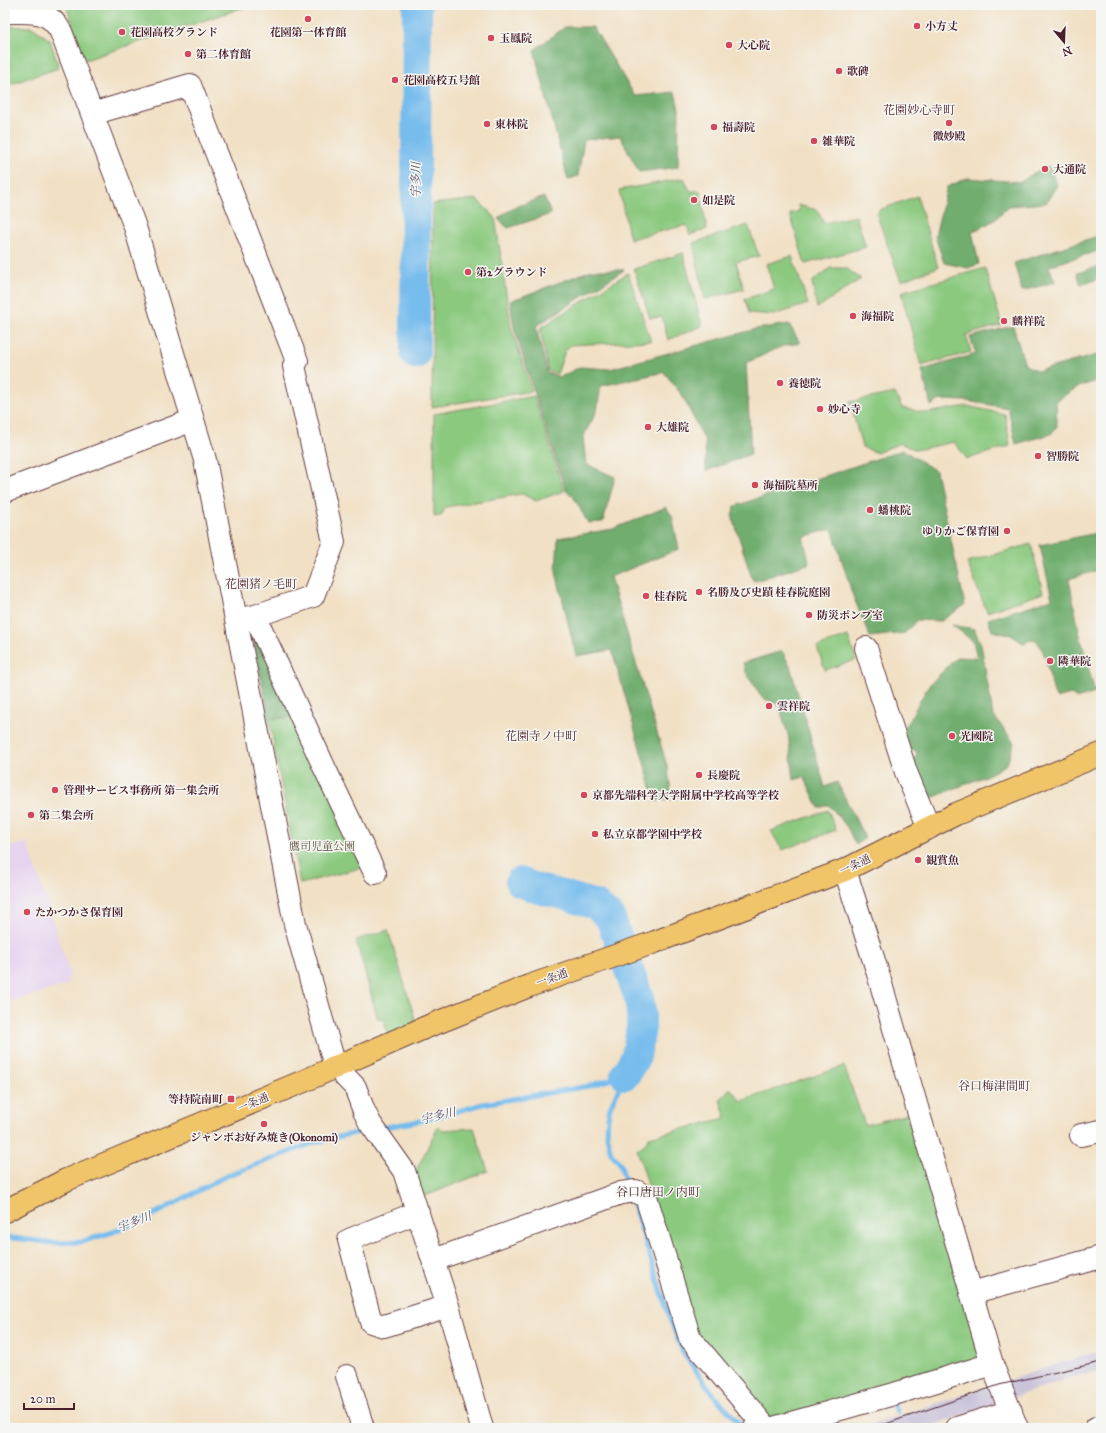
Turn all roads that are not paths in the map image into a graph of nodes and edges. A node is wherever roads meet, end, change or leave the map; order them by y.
1 (5, 12) edge
2 (92, 114) junction
3 (193, 420) junction
4 (5, 490) edge
5 (246, 618) junction
6 (866, 648) dead end
7 (1101, 754) edge
8 (930, 828) junction
9 (845, 870) junction
10 (375, 873) dead end
11 (335, 1066) junction
12 (5, 1211) edge
13 (418, 1212) junction
14 (1101, 1257) edge
15 (434, 1260) junction
16 (971, 1293) junction
17 (448, 1306) junction
18 (992, 1364) junction
19 (347, 1376) dead end
20 (1014, 1419) edge
21 (1101, 1426) edge
22 (765, 1427) edge
23 (363, 1428) edge
24 (482, 1428) edge
25 (957, 1428) edge
26 (1096, 1428) edge

1 - 2 street
2 - 3 street
2 - 5 street
3 - 4 street
3 - 5 street
5 - 10 street
5 - 11 street
6 - 8 street
7 - 8 main road, 一条通
8 - 9 main road, 一条通
9 - 11 main road, 一条通
9 - 16 street
11 - 12 main road, 一条通
11 - 13 street
13 - 15 street
13 - 17 street
14 - 16 street
15 - 17 street
15 - 22 street
16 - 18 street
17 - 24 street
18 - 20 street
18 - 22 street
19 - 23 street
20 - 25 street
21 - 26 street

